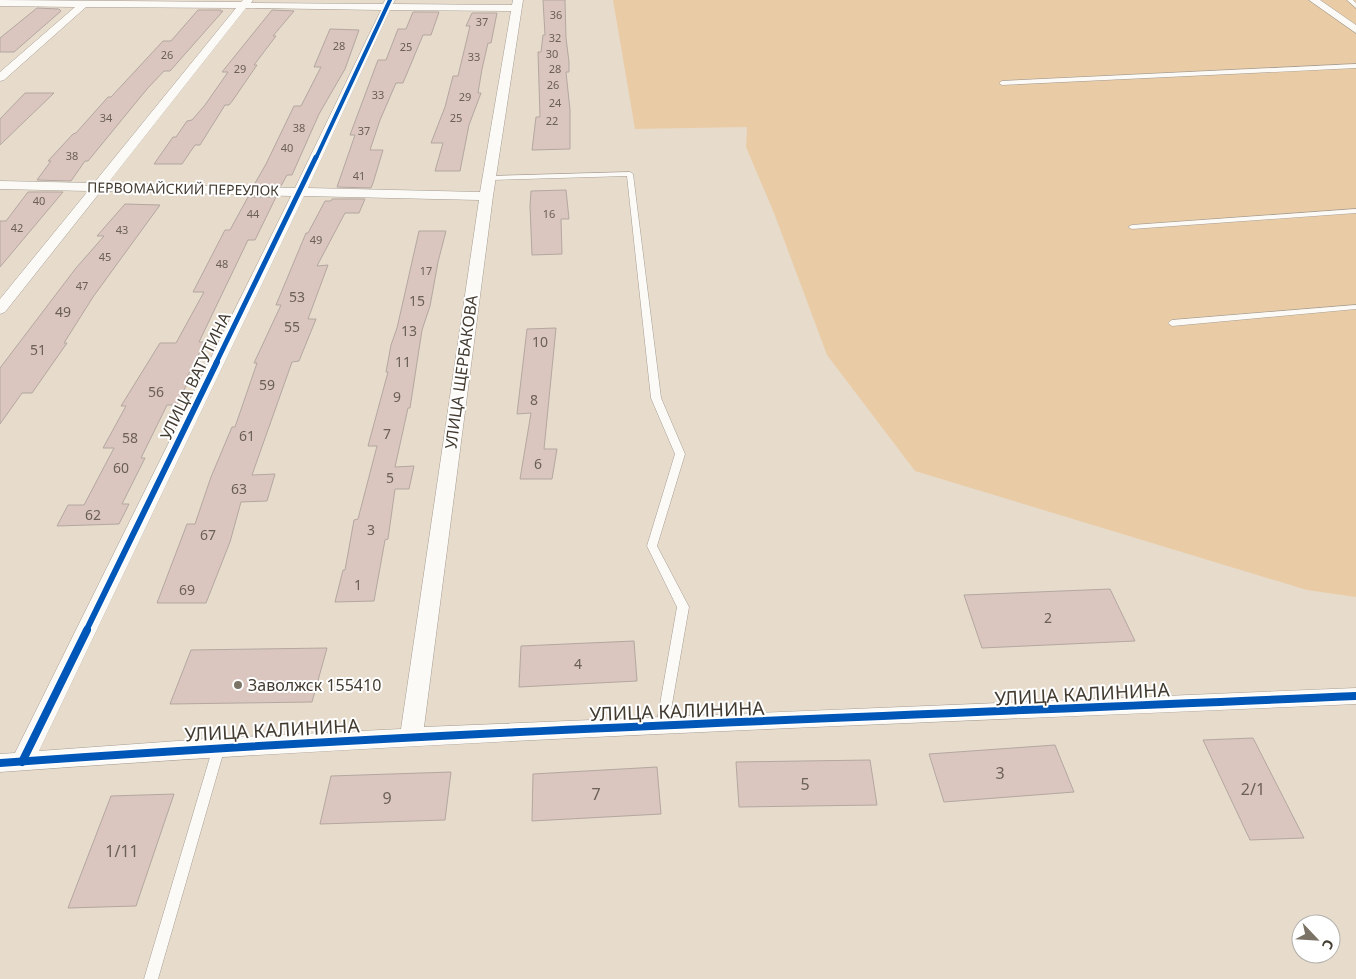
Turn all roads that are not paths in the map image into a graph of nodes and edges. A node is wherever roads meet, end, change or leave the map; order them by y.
1 (1314, 0) edge
2 (1350, 0) edge
3 (86, 2) edge
4 (246, 2) edge
5 (0, 3) edge
6 (388, 3) edge
7 (518, 4) edge
8 (1356, 6) edge
9 (1356, 30) edge
10 (1356, 66) edge
11 (0, 78) edge
12 (1002, 83) dead end
13 (490, 178) junction
14 (0, 185) edge
15 (96, 187) junction
16 (300, 192) junction
17 (486, 196) junction
18 (1356, 212) edge
19 (1132, 227) dead end
20 (1356, 307) edge
21 (0, 309) edge
22 (1172, 323) dead end
23 (1356, 696) edge
24 (662, 727) junction
25 (411, 737) junction
26 (219, 747) junction
27 (11, 762) edge
28 (151, 979) edge

1 - 9 street
2 - 8 lane
3 - 4 street
3 - 5 street
3 - 11 street
4 - 6 street
4 - 15 street
6 - 7 street
6 - 16 street, УЛИЦА ВАТУТИНА
7 - 13 street, УЛИЦА ЩЕРБАКОВА
10 - 12 lane
13 - 17 street, УЛИЦА ЩЕРБАКОВА
13 - 24 lane
14 - 15 street, ПЕРВОМАЙСКИЙ ПЕРЕУЛОК
15 - 16 street, ПЕРВОМАЙСКИЙ ПЕРЕУЛОК
15 - 21 street
16 - 17 street, ПЕРВОМАЙСКИЙ ПЕРЕУЛОК
16 - 27 street, УЛИЦА ВАТУТИНА
17 - 25 street, УЛИЦА ЩЕРБАКОВА
18 - 19 lane
20 - 22 lane
23 - 24 street, УЛИЦА КАЛИНИНА
24 - 25 street, УЛИЦА КАЛИНИНА
25 - 26 street, УЛИЦА КАЛИНИНА
26 - 27 street, УЛИЦА КАЛИНИНА
26 - 28 lane

